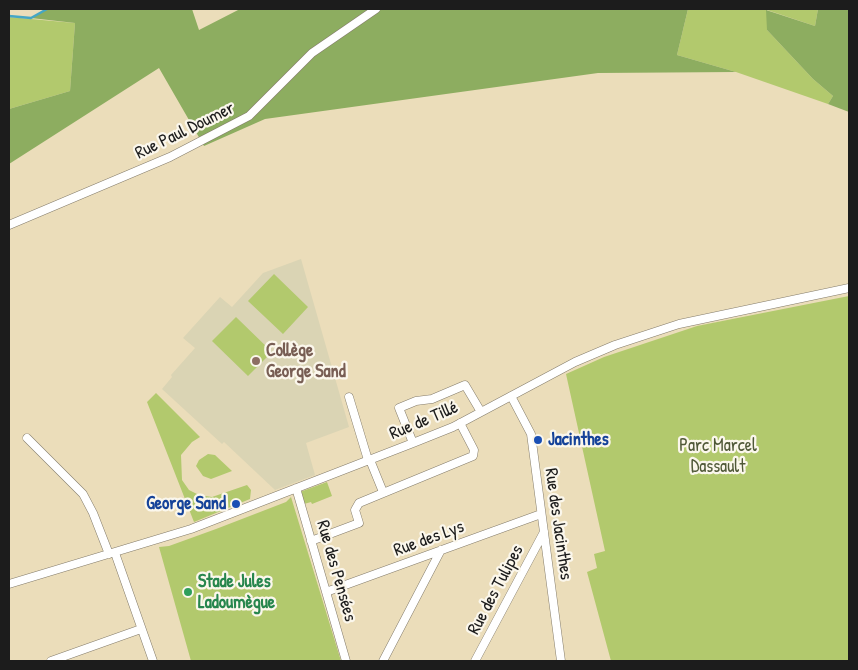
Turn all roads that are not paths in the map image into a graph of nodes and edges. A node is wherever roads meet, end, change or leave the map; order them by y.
1 (376, 9) edge
2 (9, 225) edge
3 (849, 288) edge
4 (511, 396) junction
5 (349, 397) dead end
6 (481, 412) junction
7 (460, 423) junction
8 (27, 438) dead end
9 (413, 444) junction
10 (369, 460) junction
11 (296, 488) junction
12 (383, 492) junction
13 (541, 514) junction
14 (544, 532) junction
15 (311, 541) junction
16 (441, 550) junction
17 (112, 554) junction
18 (9, 584) edge
19 (326, 592) junction
20 (141, 629) junction
21 (50, 661) edge
22 (153, 661) edge
23 (346, 661) edge
24 (383, 661) edge
25 (475, 661) edge
26 (561, 661) edge

1 - 2 street, Rue Paul Doumer
3 - 4 street, Rue de Tillé
4 - 6 street, Rue de Tillé
4 - 13 street, Rue des Jacinthes
5 - 10 street
6 - 7 street, Rue de Tillé
6 - 9 street
7 - 9 street, Rue de Tillé
7 - 12 street
8 - 17 street
9 - 10 street, Rue de Tillé
10 - 11 street, Rue de Tillé
10 - 12 street
11 - 15 street, Rue des Pensées
11 - 17 street, Rue de Tillé
12 - 15 street
13 - 14 street, Rue des Jacinthes
13 - 16 street, Rue des Lys
14 - 25 street, Rue des Tulipes
14 - 26 street, Rue des Jacinthes
15 - 19 street, Rue des Pensées
16 - 19 street, Rue des Lys
16 - 24 street
17 - 18 street, Rue de Tillé
17 - 20 street
19 - 23 street, Rue des Pensées
20 - 21 street
20 - 22 street

